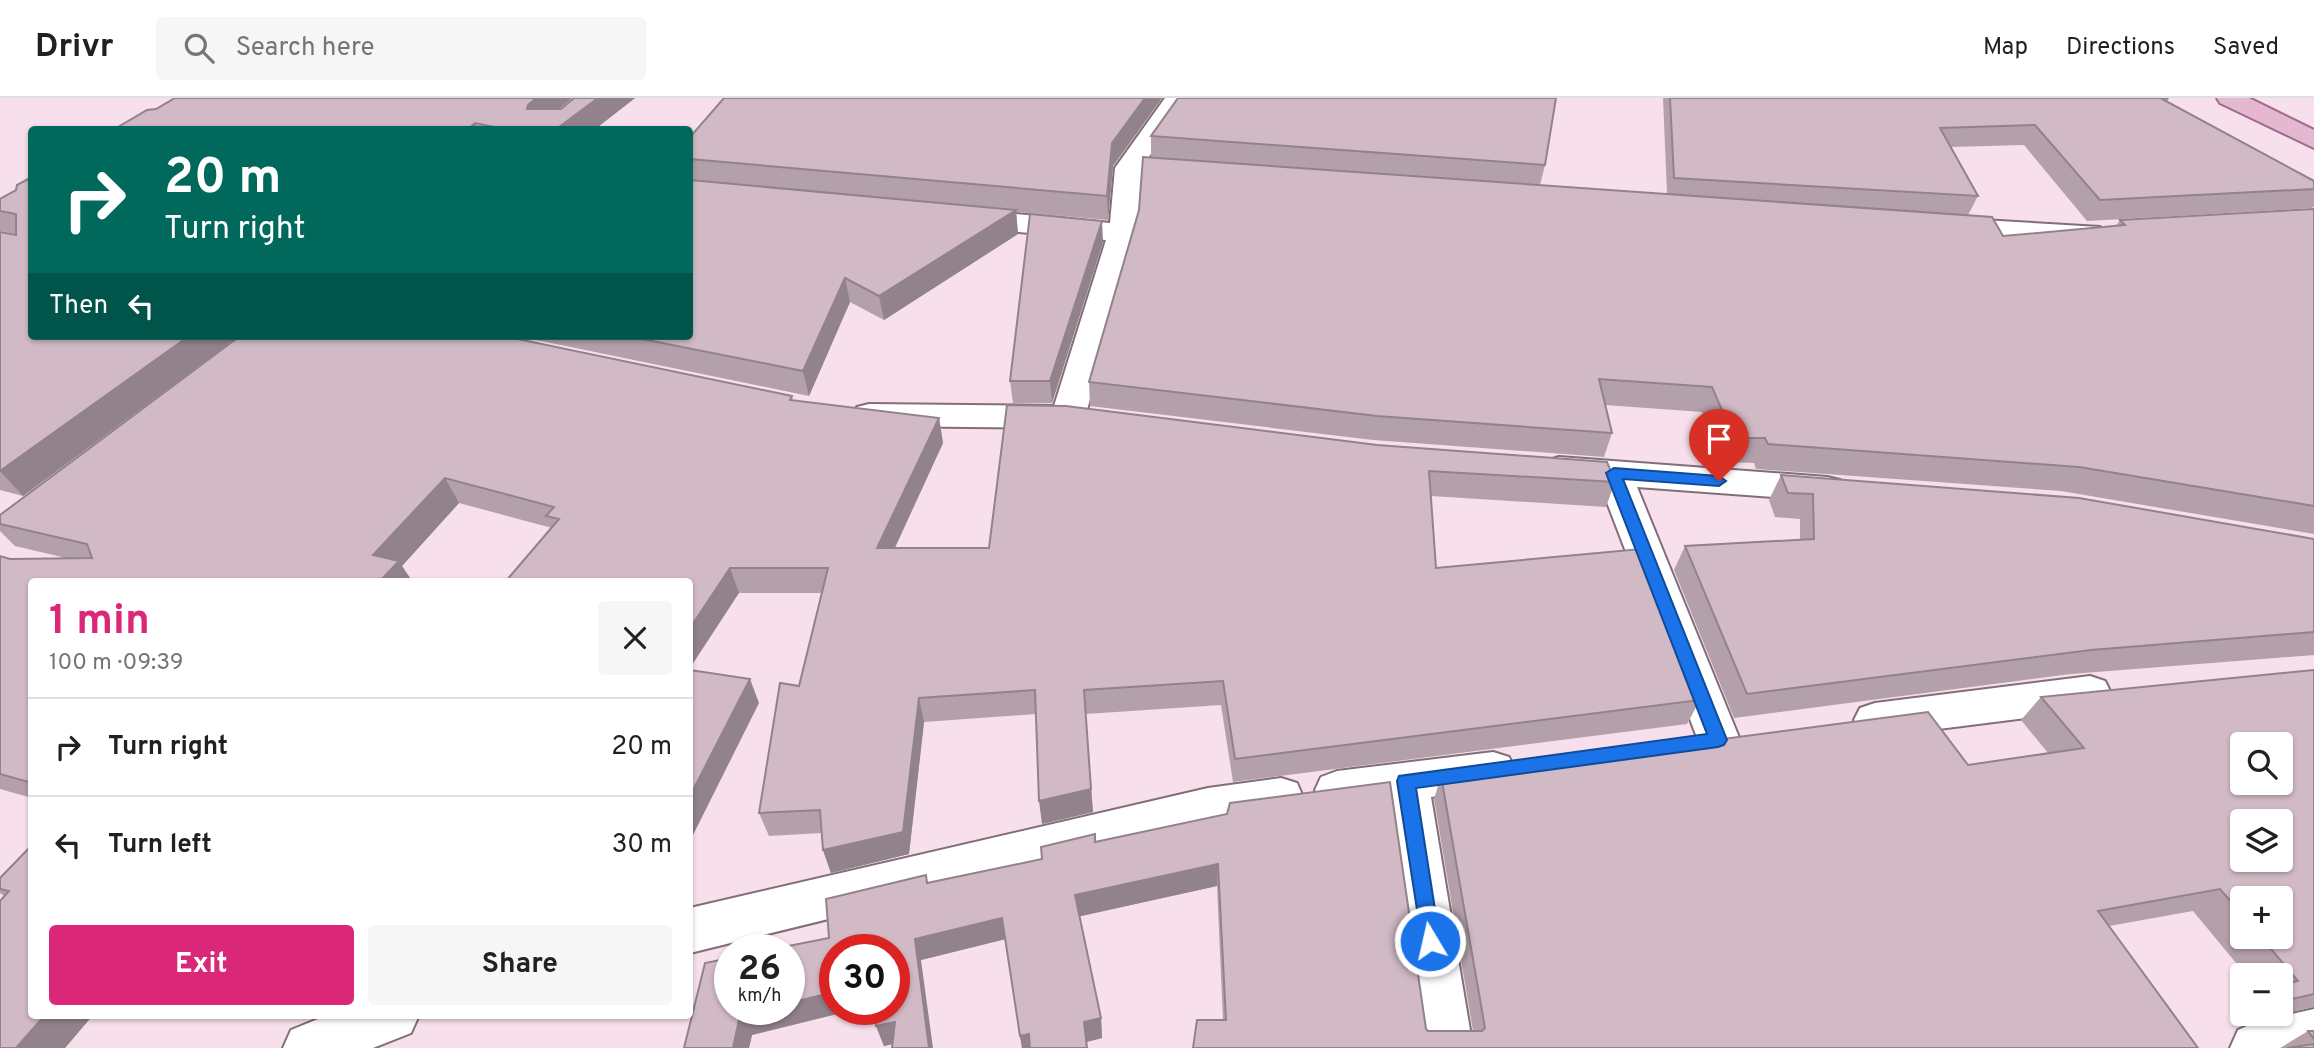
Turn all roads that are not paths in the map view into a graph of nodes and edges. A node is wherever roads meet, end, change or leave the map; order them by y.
1 (1178, 98) edge
2 (2229, 98) edge
3 (2314, 140) edge
4 (1128, 167) junction
5 (1225, 175) edge
6 (933, 215) edge
7 (1922, 226) edge
8 (2110, 232) edge
9 (1123, 233) junction
10 (835, 415) edge
11 (1534, 467) edge
12 (1614, 473) junction
13 (1858, 491) edge
14 (2125, 690) edge
15 (1840, 724) edge
16 (1718, 740) edge
17 (1528, 765) edge
18 (1406, 781) junction
19 (693, 930) edge
20 (383, 1019) edge
21 (2314, 1034) edge
22 (309, 1048) edge
23 (1447, 1048) edge
24 (2256, 1048) edge

1 - 4 street
2 - 3 main road
4 - 5 street
4 - 9 street
6 - 9 street
7 - 8 street
9 - 10 street
11 - 12 street
12 - 13 street
12 - 16 street
14 - 15 street
17 - 18 street
18 - 19 street
18 - 23 street
20 - 22 street
21 - 24 street

